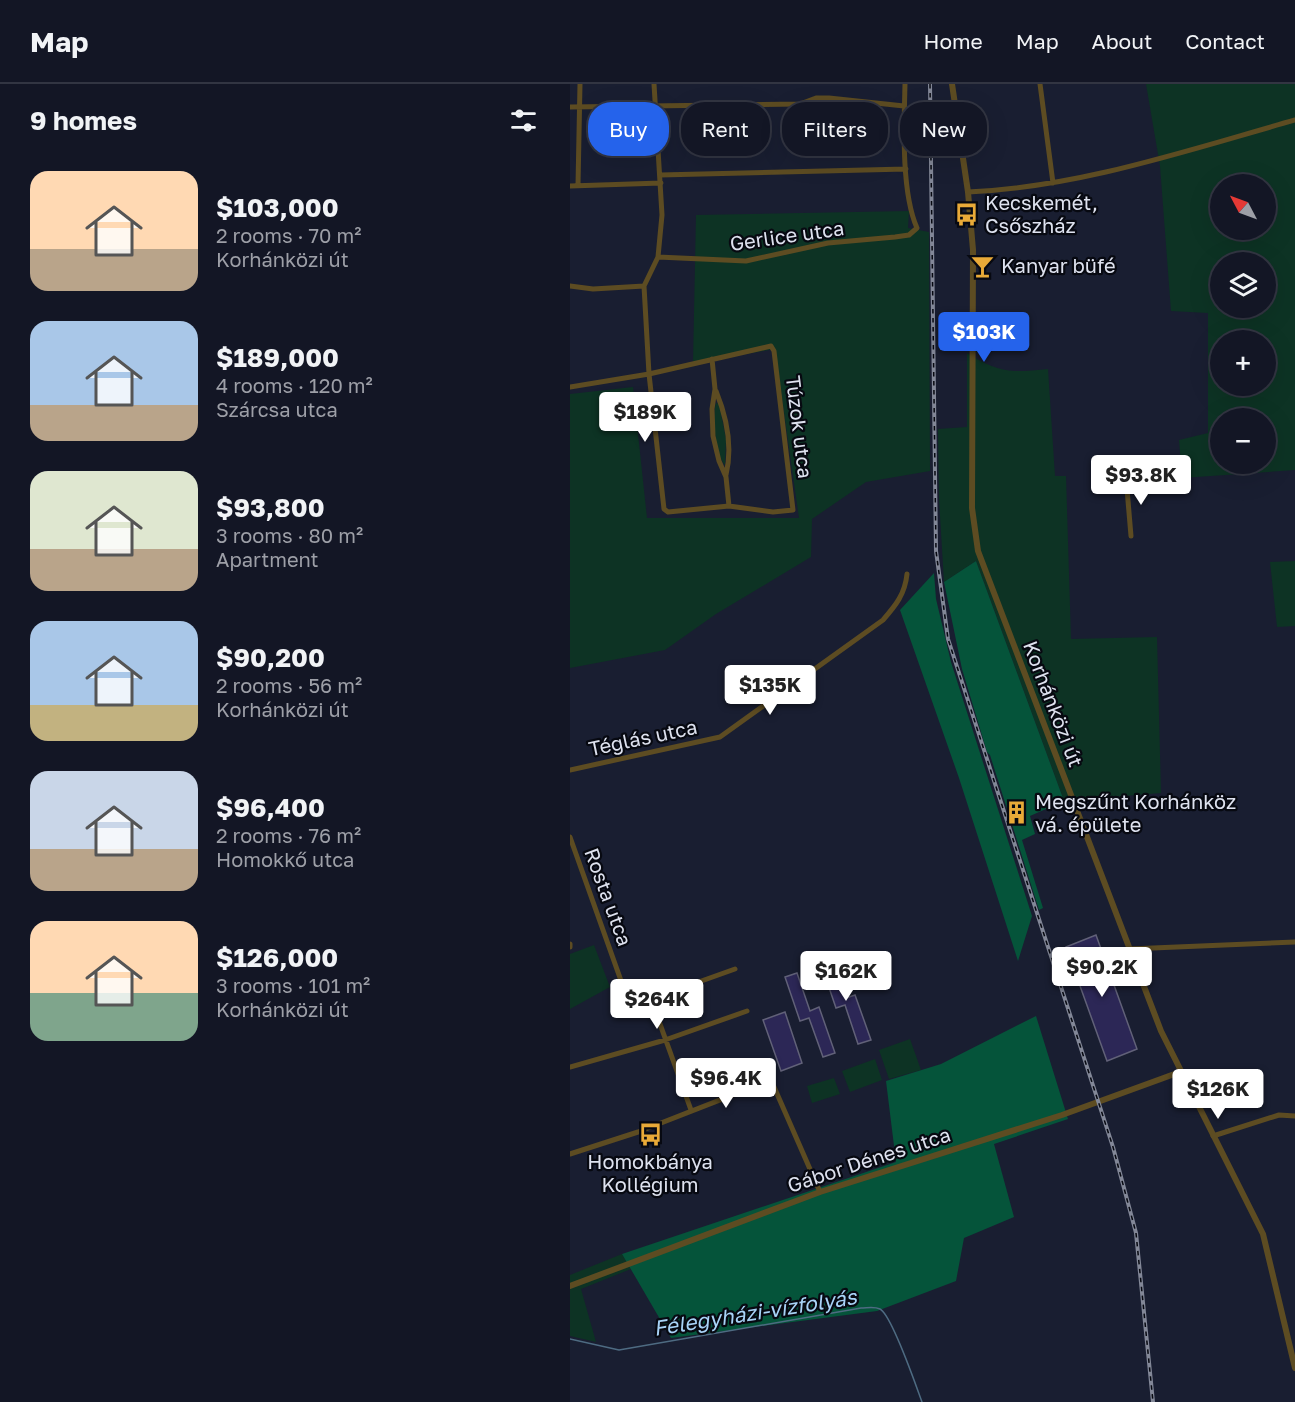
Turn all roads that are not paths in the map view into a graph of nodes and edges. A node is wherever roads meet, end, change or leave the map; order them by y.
1 (580, 84) edge
2 (654, 84) edge
3 (905, 84) edge
4 (952, 84) edge
5 (1040, 84) edge
6 (655, 102) edge
7 (904, 102) edge
8 (669, 104) edge
9 (580, 106) junction
10 (588, 106) edge
11 (900, 106) edge
12 (570, 107) edge
13 (1295, 120) edge
14 (659, 156) edge
15 (906, 156) edge
16 (906, 169) junction
17 (660, 175) junction
18 (661, 183) junction
19 (1053, 183) junction
20 (578, 185) junction
21 (570, 186) edge
22 (968, 192) junction
23 (658, 257) junction
24 (570, 286) edge
25 (644, 286) junction
26 (712, 359) junction
27 (649, 374) junction
28 (570, 387) edge
29 (715, 389) junction
30 (726, 477) junction
31 (1126, 477) dead end
32 (729, 507) junction
33 (1131, 536) dead end
34 (907, 574) dead end
35 (570, 770) edge
36 (570, 837) edge
37 (1295, 942) edge
38 (1129, 949) junction
39 (735, 969) dead end
40 (651, 999) junction
41 (747, 1011) dead end
42 (665, 1040) junction
43 (570, 1067) edge
44 (1180, 1072) junction
45 (691, 1110) junction
46 (1295, 1116) edge
47 (1213, 1136) junction
48 (570, 1154) edge
49 (820, 1192) junction
50 (570, 1286) edge
51 (1295, 1368) edge

1 - 9 street
2 - 6 street
3 - 7 street
4 - 22 street, Korhánközi út
5 - 19 street
8 - 11 street
9 - 10 street
9 - 12 street
9 - 20 street
13 - 19 street
14 - 17 street
15 - 16 street
16 - 17 street
16 - 23 street, Gerlice utca
17 - 18 street
18 - 20 street
18 - 23 street
19 - 22 street
20 - 21 street
22 - 38 street, Korhánközi út
23 - 25 street
24 - 25 street
25 - 27 street
26 - 27 street, Túzok utca
26 - 29 street
26 - 32 street, Túzok utca
27 - 28 street, Túzok utca
27 - 32 street, Túzok utca
29 - 30 street
29 - 30 street
30 - 32 street
31 - 33 street
34 - 35 street, Téglás utca
36 - 40 street, Rosta utca
37 - 38 street
38 - 44 street, Korhánközi út
39 - 40 street
40 - 42 street
41 - 42 street
42 - 43 street
42 - 45 street
44 - 47 street, Korhánközi út
44 - 49 street, Gábor Dénes utca
45 - 48 street
45 - 49 street
46 - 47 street
47 - 51 street, Korhánközi út
49 - 50 street, Gábor Dénes utca

